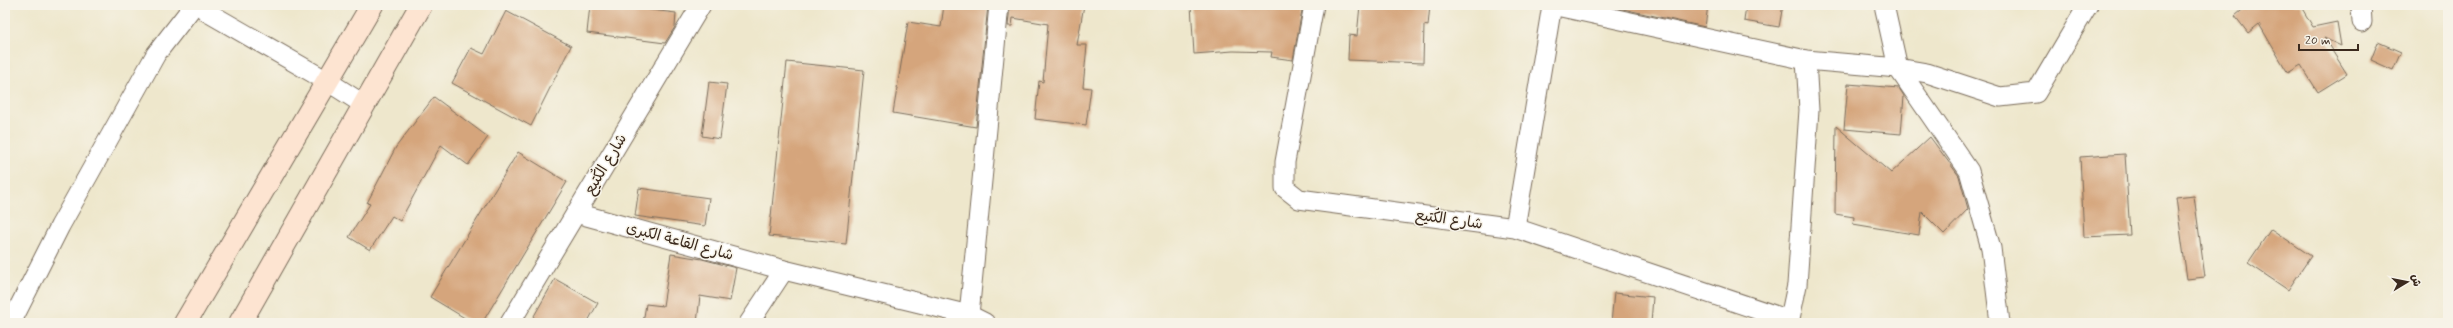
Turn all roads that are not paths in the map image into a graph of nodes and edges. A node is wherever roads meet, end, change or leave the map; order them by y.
1 (194, 5) edge
2 (201, 5) edge
3 (372, 5) edge
4 (421, 5) edge
5 (701, 5) edge
6 (999, 5) edge
7 (1314, 5) edge
8 (1552, 5) edge
9 (1884, 5) edge
10 (2088, 5) edge
11 (1806, 60) junction
12 (1898, 68) junction
13 (328, 81) junction
14 (363, 104) junction
15 (576, 212) junction
16 (1515, 228) junction
17 (784, 270) junction
18 (977, 319) edge
19 (1789, 321) edge
20 (11, 323) edge
21 (184, 323) edge
22 (240, 323) edge
23 (510, 323) edge
24 (749, 323) edge
25 (2000, 323) edge

1 - 20 street
2 - 13 street
3 - 13 main road
4 - 14 main road
5 - 15 street, شارع الكُتيع
6 - 18 street
7 - 16 street, شارع الكُتيع
8 - 11 street
8 - 16 street
9 - 12 street
10 - 12 street
11 - 12 street
11 - 19 street
12 - 25 street
13 - 14 street
13 - 21 main road
14 - 22 main road
15 - 17 street, شارع القاعة الكبرى
15 - 23 street, شارع الكُتيع
16 - 19 street, شارع الكُتيع
17 - 18 street, شارع القاعة الكبرى
17 - 24 street

